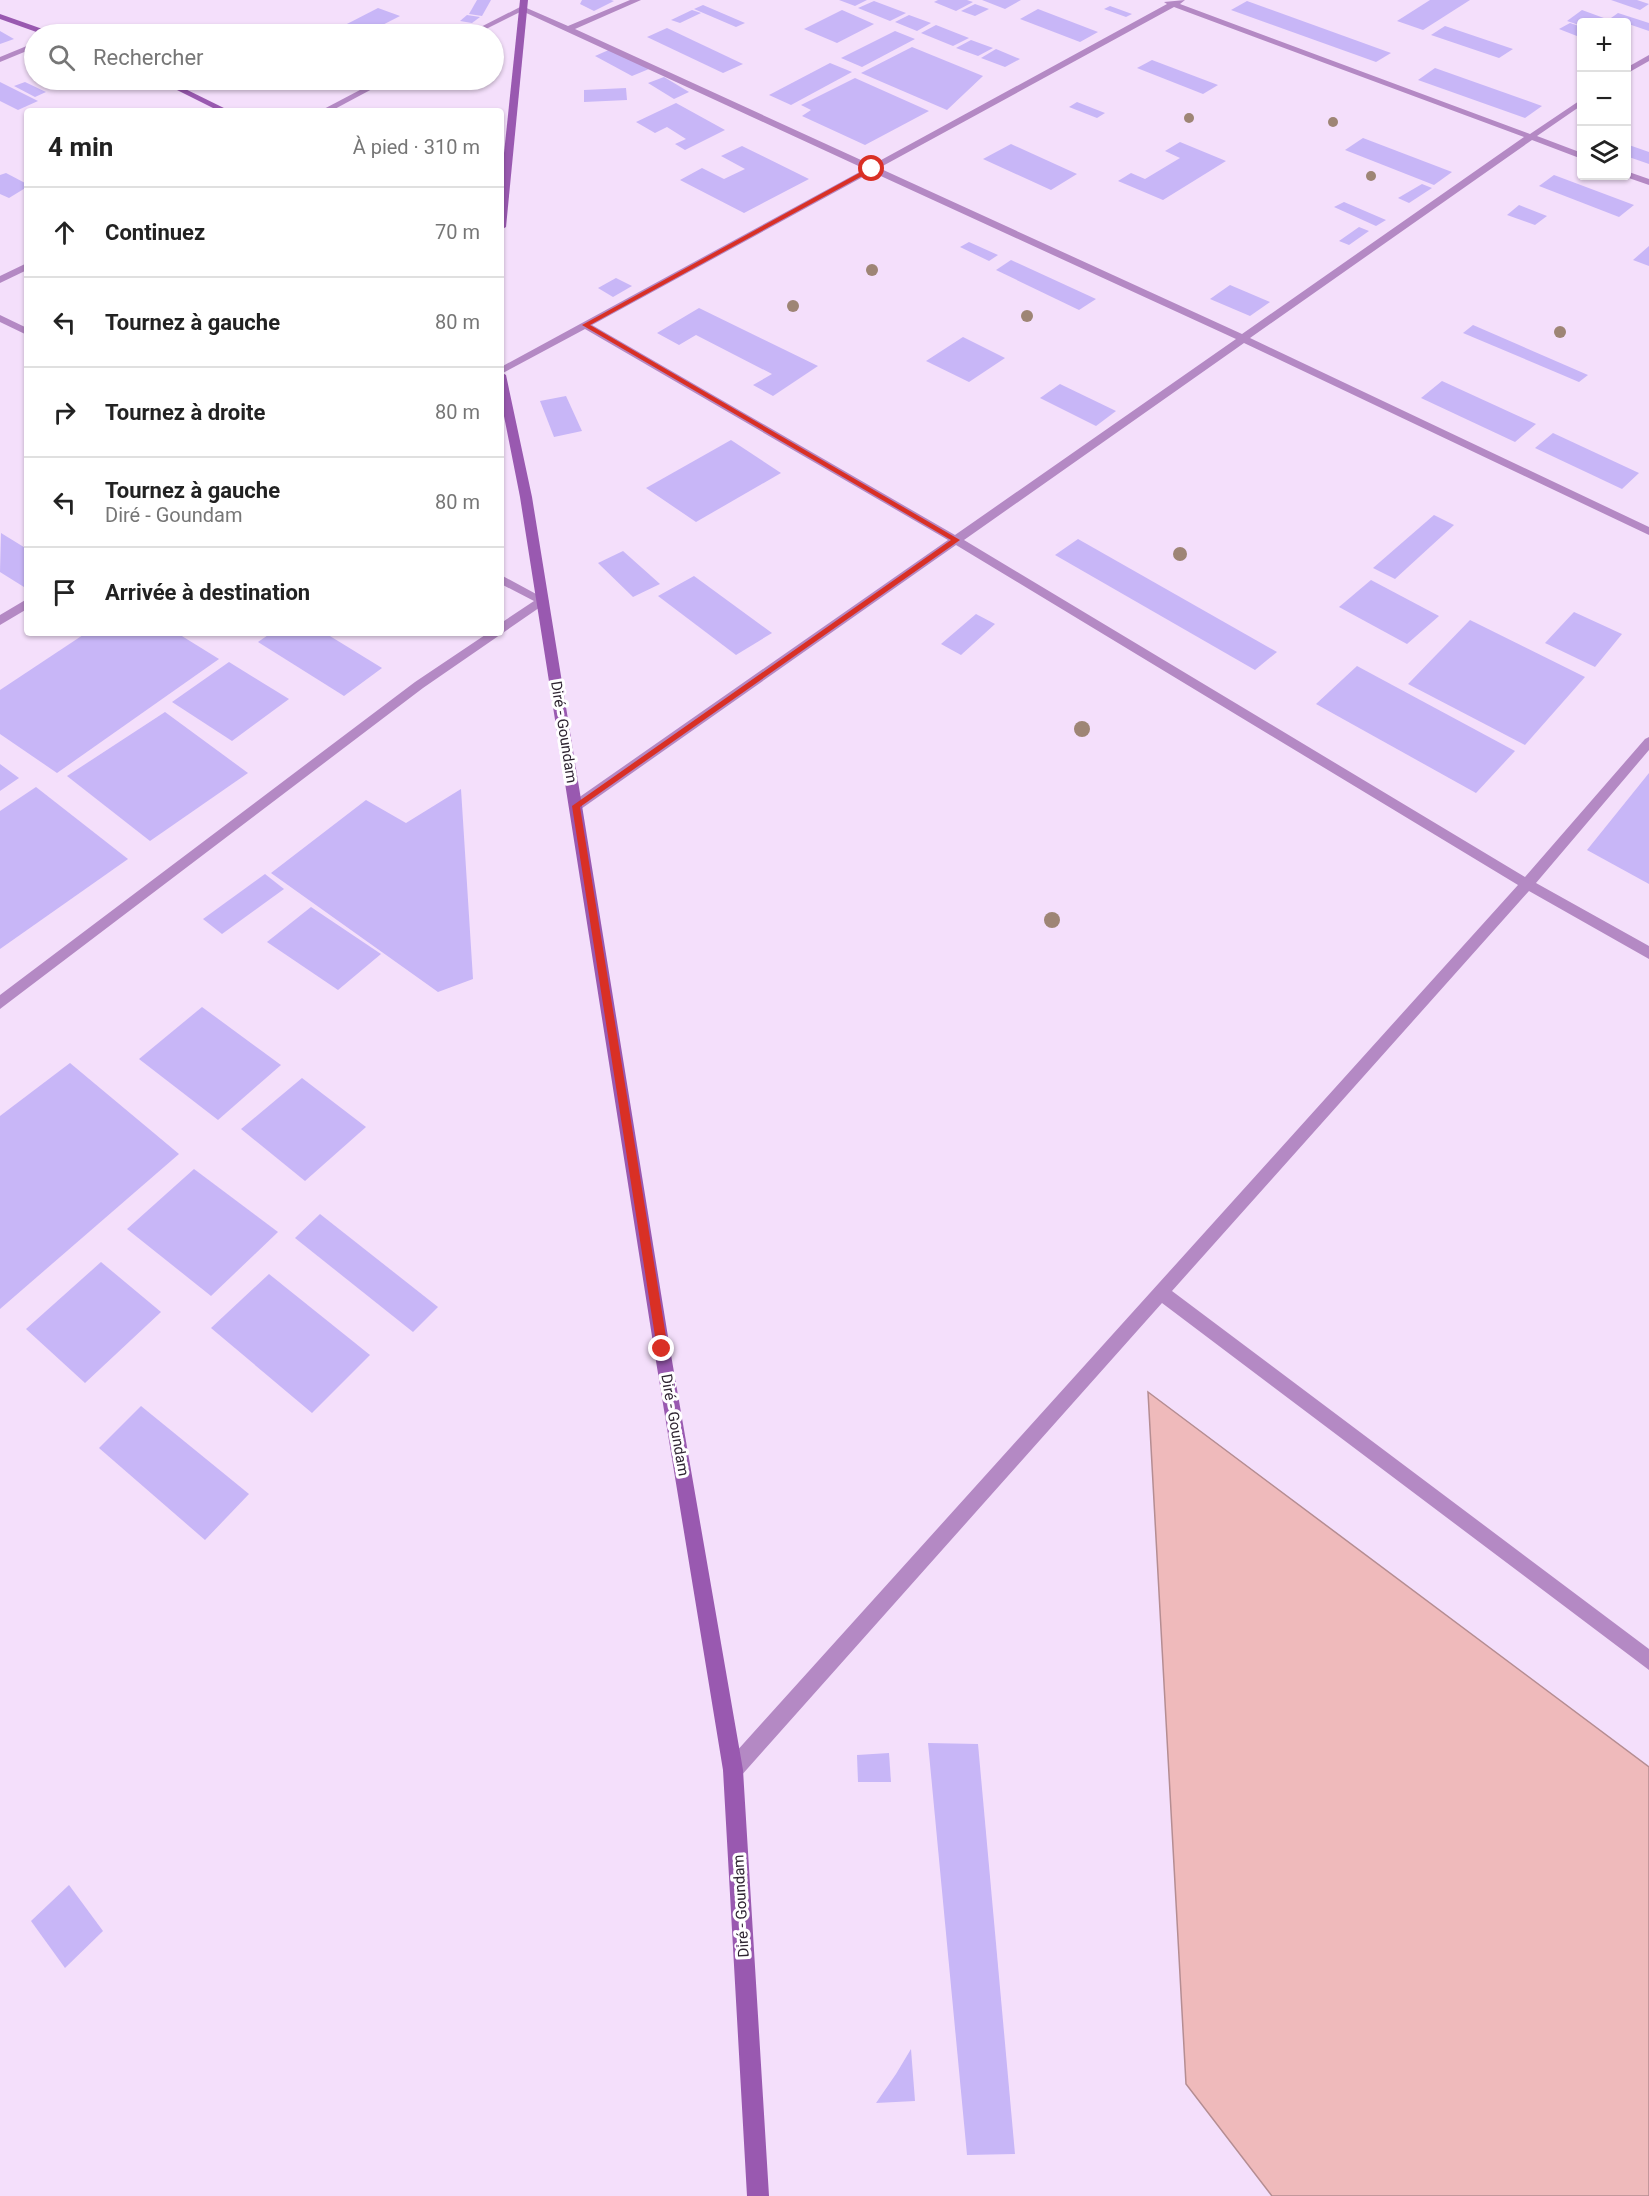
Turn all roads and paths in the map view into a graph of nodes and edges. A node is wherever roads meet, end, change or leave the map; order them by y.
1 (637, 0) edge
2 (1162, 0) edge
3 (1177, 2) edge
4 (523, 4) edge
5 (0, 16) edge
6 (488, 24) edge
7 (24, 25) edge
8 (569, 29) junction
9 (24, 49) edge
10 (1649, 57) edge
11 (0, 60) edge
12 (1631, 69) edge
13 (182, 90) edge
14 (365, 90) edge
15 (1577, 104) edge
16 (220, 108) edge
17 (330, 108) edge
18 (1529, 136) junction
19 (1577, 154) edge
20 (872, 169) junction
21 (1631, 176) edge
22 (1649, 182) edge
23 (504, 197) edge
24 (24, 268) edge
25 (0, 280) edge
26 (0, 318) edge
27 (585, 325) junction
28 (24, 330) edge
29 (1244, 339) junction
30 (504, 371) edge
31 (504, 388) edge
32 (1649, 531) edge
33 (956, 540) junction
34 (504, 581) edge
35 (543, 601) junction
36 (24, 605) edge
37 (0, 621) edge
38 (504, 627) edge
39 (492, 636) edge
40 (1649, 742) edge
41 (576, 806) junction
42 (1527, 884) junction
43 (1649, 953) edge
44 (0, 1003) edge
45 (1162, 1293) junction
46 (1649, 1661) edge
47 (733, 1770) junction
48 (758, 2196) edge

1 - 8 street
2 - 3 street
3 - 18 street
3 - 20 street
4 - 6 street
4 - 8 street
4 - 23 main road
5 - 7 main road
8 - 20 street
9 - 11 street
10 - 12 street
13 - 16 main road
14 - 17 street
15 - 18 street
18 - 19 street
18 - 29 street
20 - 27 street
20 - 29 street
21 - 22 street
24 - 25 street
26 - 28 street
27 - 30 street
27 - 33 street
29 - 32 street
29 - 33 street
31 - 35 main road, Diré - Goundam
33 - 41 street
33 - 42 street
34 - 35 street
35 - 38 street
35 - 41 main road, Diré - Goundam
36 - 37 street
39 - 44 street
40 - 42 street
41 - 47 main road, Diré - Goundam
42 - 43 street
42 - 45 street
45 - 46 street
45 - 47 street
47 - 48 main road, Diré - Goundam

